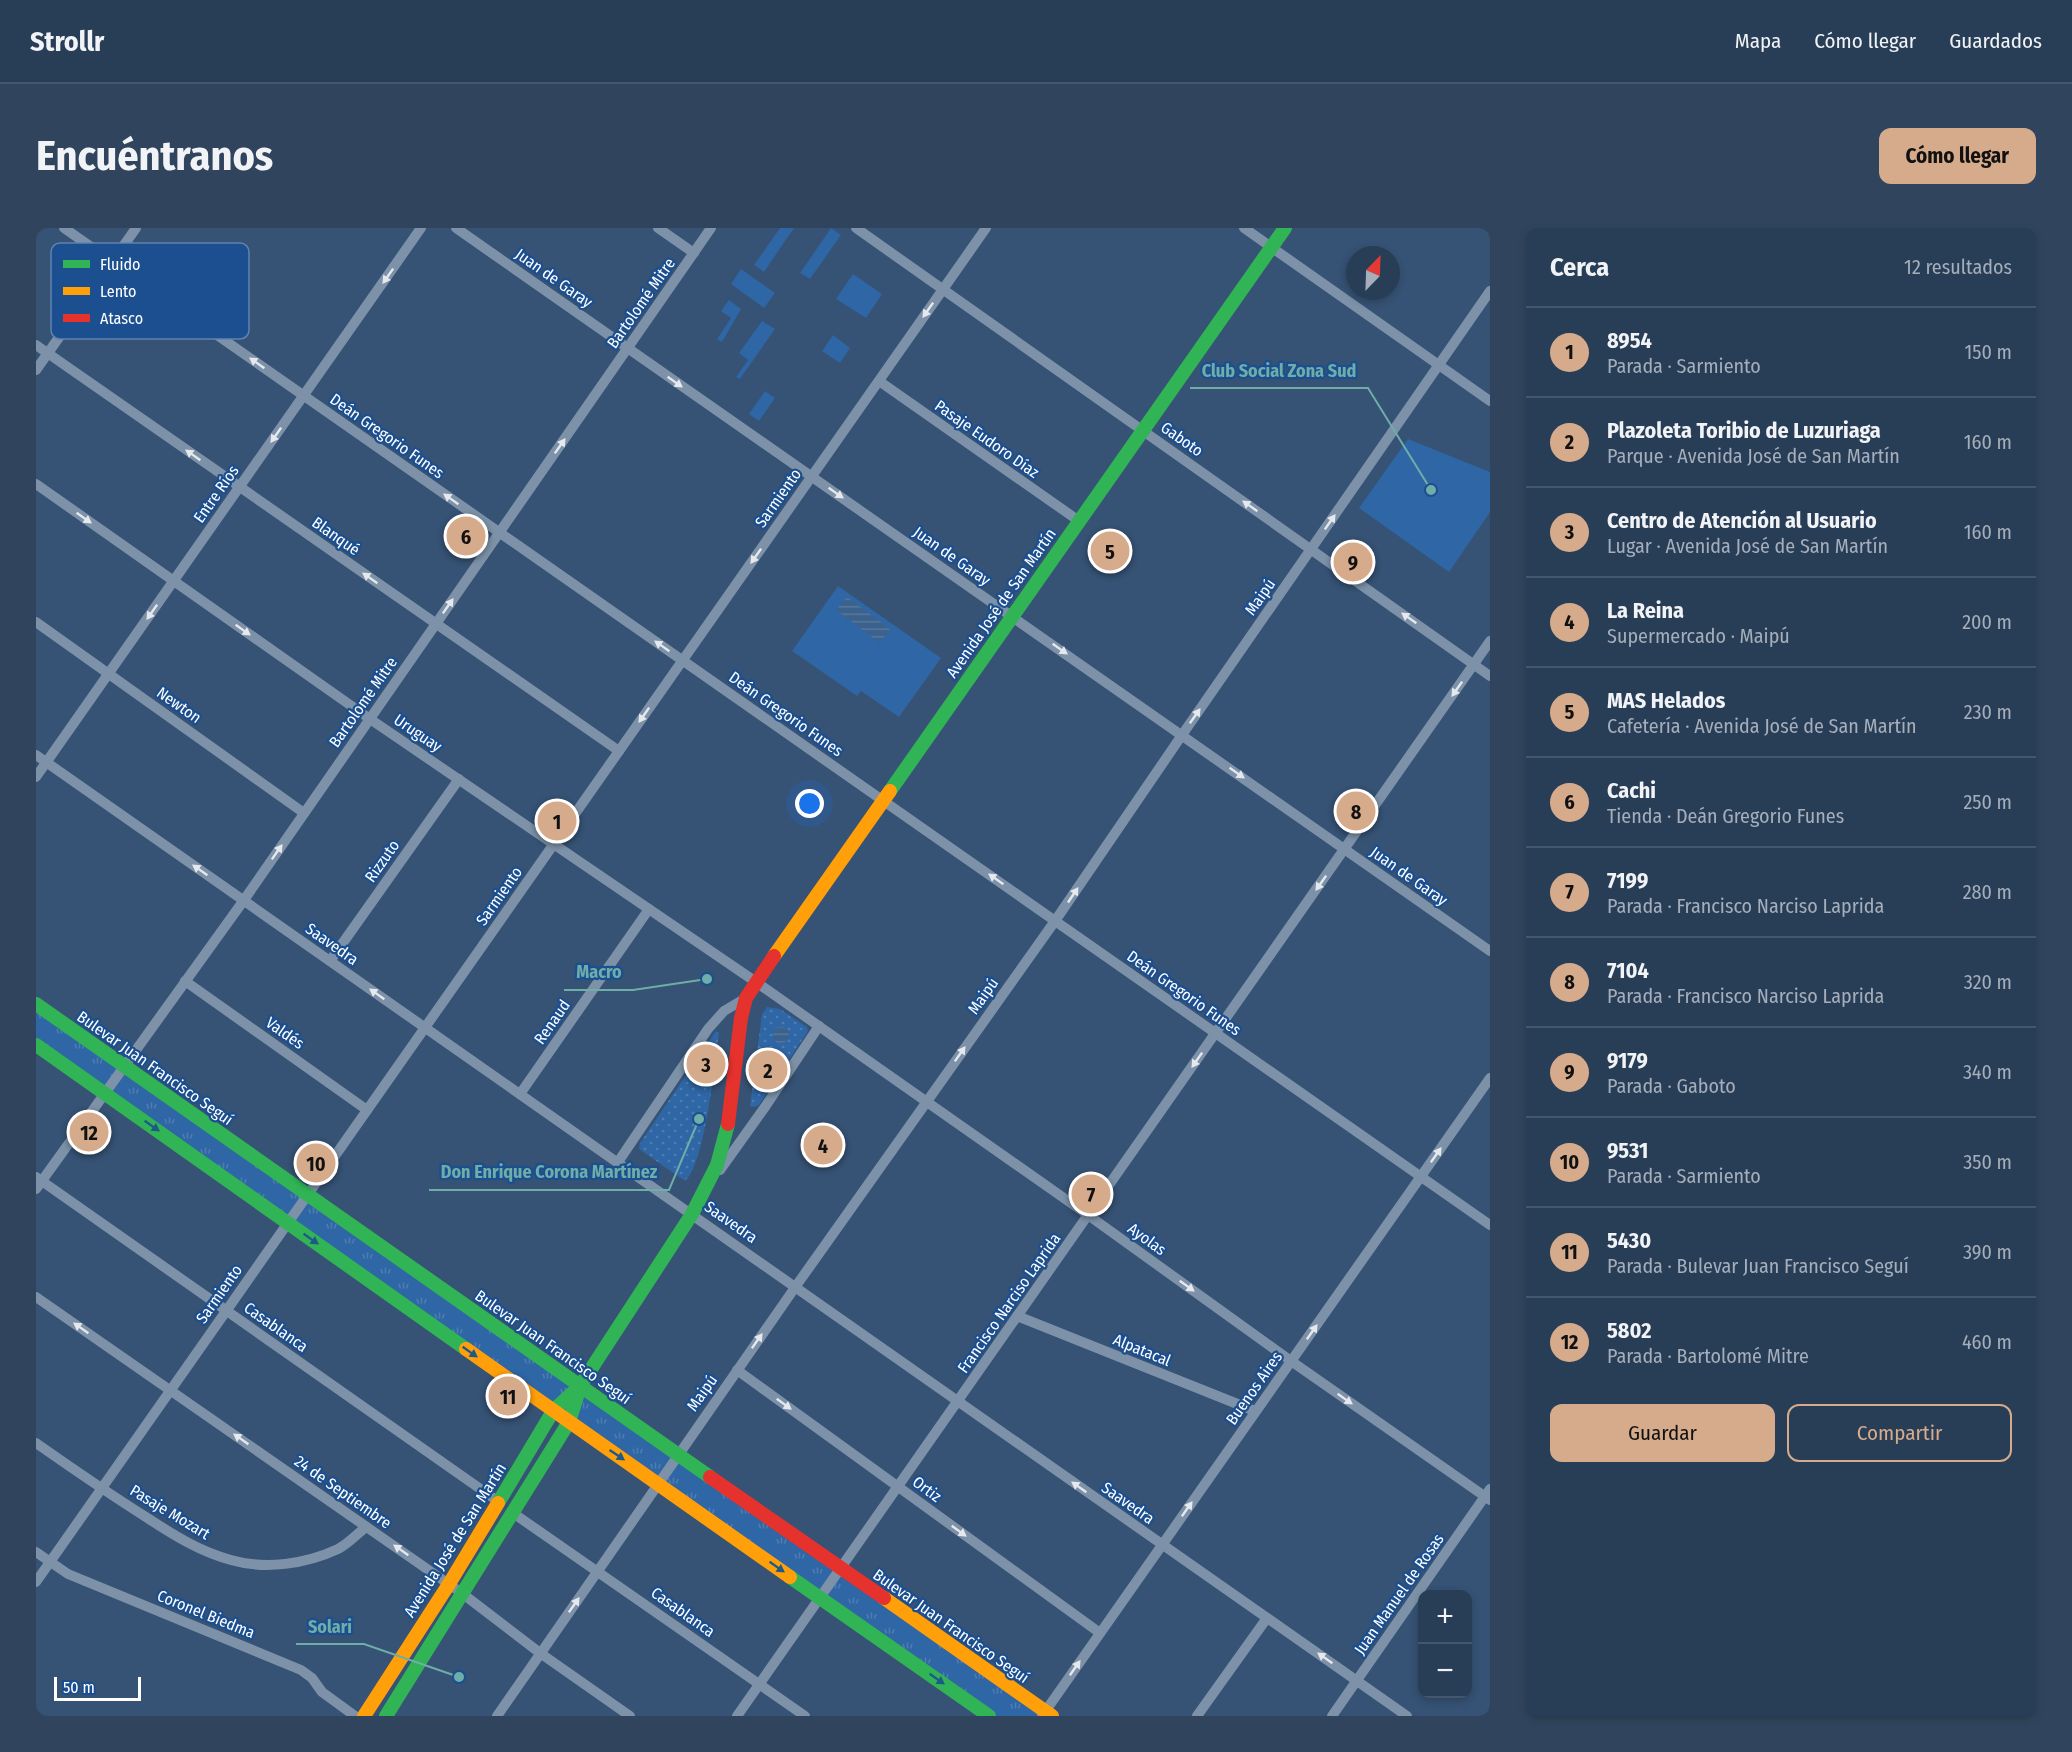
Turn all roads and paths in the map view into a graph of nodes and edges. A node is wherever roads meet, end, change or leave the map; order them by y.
1 (64, 228) edge
2 (136, 228) edge
3 (421, 228) edge
4 (456, 228) edge
5 (658, 228) edge
6 (711, 228) edge
7 (856, 228) edge
8 (986, 228) edge
9 (1244, 228) edge
10 (1285, 228) edge
11 (85, 243) edge
12 (125, 243) edge
13 (1271, 248) junction
14 (694, 253) junction
15 (942, 290) junction
16 (1490, 291) edge
17 (58, 339) edge
18 (222, 339) edge
19 (36, 345) edge
20 (627, 348) junction
21 (48, 353) junction
22 (1439, 365) junction
23 (36, 370) edge
24 (879, 381) junction
25 (304, 396) junction
26 (1490, 400) edge
27 (1143, 430) junction
28 (812, 476) junction
29 (36, 484) edge
30 (239, 487) junction
31 (1079, 521) junction
32 (500, 532) junction
33 (1312, 549) junction
34 (174, 581) junction
35 (1012, 616) junction
36 (36, 622) edge
37 (436, 624) junction
38 (1490, 640) edge
39 (682, 660) junction
40 (1474, 664) junction
41 (108, 674) junction
42 (1490, 676) edge
43 (370, 719) junction
44 (1182, 735) junction
45 (619, 751) junction
46 (36, 755) edge
47 (46, 762) junction
48 (36, 777) edge
49 (459, 779) junction
50 (882, 800) junction
51 (304, 813) junction
52 (554, 843) junction
53 (1344, 849) junction
54 (244, 900) junction
55 (649, 909) junction
56 (1055, 921) junction
57 (1490, 951) edge
58 (330, 961) junction
59 (185, 981) junction
60 (756, 982) junction
61 (746, 998) junction
62 (36, 1004) edge
63 (819, 1026) junction
64 (425, 1027) junction
65 (1215, 1034) junction
66 (36, 1045) edge
67 (124, 1066) junction
68 (1490, 1077) edge
69 (105, 1092) junction
70 (520, 1094) junction
71 (926, 1102) junction
72 (367, 1110) junction
73 (618, 1162) junction
74 (1421, 1176) junction
75 (38, 1182) edge
76 (707, 1187) junction
77 (308, 1195) junction
78 (692, 1214) junction
79 (1088, 1215) junction
80 (288, 1223) junction
81 (1490, 1225) edge
82 (796, 1286) junction
83 (36, 1297) edge
84 (226, 1310) junction
85 (1017, 1316) junction
86 (1291, 1361) junction
87 (737, 1370) junction
88 (580, 1386) junction
89 (170, 1390) junction
90 (957, 1402) junction
91 (553, 1411) junction
92 (1256, 1412) junction
93 (569, 1422) junction
94 (36, 1443) edge
95 (678, 1454) junction
96 (658, 1483) junction
97 (898, 1487) junction
98 (102, 1488) junction
99 (1488, 1495) edge
100 (498, 1502) junction
101 (513, 1513) junction
102 (366, 1527) junction
103 (1162, 1545) junction
104 (36, 1552) edge
105 (50, 1562) junction
106 (841, 1569) junction
107 (597, 1570) junction
108 (36, 1582) edge
109 (449, 1584) junction
110 (463, 1593) junction
111 (821, 1597) junction
112 (1267, 1618) junction
113 (1100, 1633) junction
114 (540, 1653) junction
115 (1357, 1681) junction
116 (759, 1685) junction
117 (1046, 1714) edge
118 (355, 1716) edge
119 (364, 1716) edge
120 (386, 1716) edge
121 (497, 1716) edge
122 (630, 1716) edge
123 (737, 1716) edge
124 (805, 1716) edge
125 (989, 1716) edge
126 (1197, 1716) edge
127 (1332, 1716) edge
128 (1407, 1716) edge

1 - 11 street, Deán Gregorio Funes
2 - 12 street
3 -> 25 street, Entre Ríos
4 - 20 street, Juan de Garay
5 - 14 street
6 - 14 street, Bartolomé Mitre
7 - 15 street, Gaboto
8 - 15 street, Sarmiento
9 - 13 street
10 - 13 main road, Avenida José de San Martín
13 - 22 street
13 - 27 main road, Avenida José de San Martín
14 - 20 street, Bartolomé Mitre
15 -> 24 street, Sarmiento
15 - 27 street, Gaboto
16 - 22 street, Maipú
17 - 21 street
25 -> 18 street, Deán Gregorio Funes
19 - 21 street, Blanqué
20 -> 28 street, Juan de Garay
32 -> 20 street, Bartolomé Mitre
21 - 23 street
30 -> 21 street, Blanqué
22 - 26 street
33 -> 22 street, Maipú
24 - 28 street, Sarmiento
24 - 31 street, Pasaje Eudoro Díaz
25 -> 30 street, Entre Ríos
32 -> 25 street, Deán Gregorio Funes
27 - 31 main road, Avenida José de San Martín
33 -> 27 street, Gaboto
28 -> 35 street, Juan de Garay
28 -> 39 street, Sarmiento
29 -> 34 street, Uruguay
30 - 34 street, Entre Ríos
37 -> 30 street, Blanqué
31 - 35 main road, Avenida José de San Martín
37 -> 32 street, Bartolomé Mitre
39 -> 32 street, Deán Gregorio Funes
40 -> 33 street, Gaboto
44 -> 33 street, Maipú
34 -> 41 street, Entre Ríos
34 -> 43 street, Uruguay
35 -> 44 street, Juan de Garay
35 - 50 main road, Avenida José de San Martín
36 - 41 street, Newton
37 - 43 street, Bartolomé Mitre
37 - 45 street, Blanqué
38 - 40 street, Francisco Narciso Laprida
39 -> 45 street, Sarmiento
39 - 50 street, Deán Gregorio Funes
40 - 42 street, Gaboto
40 -> 53 street, Francisco Narciso Laprida
41 - 47 street, Entre Ríos
41 - 51 street, Newton
43 - 49 street, Uruguay
43 - 51 street, Bartolomé Mitre
44 -> 53 street, Juan de Garay
56 -> 44 street, Maipú
45 - 52 street, Sarmiento
46 - 47 street, Saavedra
47 - 48 street, Entre Ríos
54 -> 47 street, Saavedra
49 - 52 street, Uruguay
49 - 58 street, Rizzuto
56 -> 50 street, Deán Gregorio Funes
50 - 60 main road, Avenida José de San Martín
54 -> 51 street, Bartolomé Mitre
52 - 55 street, Uruguay
52 - 64 street, Sarmiento
53 - 57 street, Juan de Garay
53 -> 65 street, Francisco Narciso Laprida
54 - 58 street, Saavedra
54 - 59 street, Bartolomé Mitre
55 - 60 street, Uruguay
55 - 70 street, Renaud
56 - 65 street, Deán Gregorio Funes
71 -> 56 street, Maipú
64 -> 58 street, Saavedra
59 - 67 street, Bartolomé Mitre
59 - 72 street, Valdés
60 - 61 main road, Avenida José de San Martín
60 - 63 street, Ayolas
61 - 73 street, Avenida José de San Martín
61 - 76 main road, Avenida José de San Martín
62 - 67 main road, Bulevar Juan Francisco Seguí
63 - 71 street, Ayolas
63 - 76 street, Avenida José de San Martín
64 - 70 street, Saavedra
64 - 72 street, Sarmiento
65 - 74 street, Deán Gregorio Funes
65 -> 79 street, Francisco Narciso Laprida
66 - 69 main road
67 - 69 street, Bartolomé Mitre
67 - 77 main road, Bulevar Juan Francisco Seguí
74 -> 68 street, Buenos Aires
69 - 75 street, Bartolomé Mitre
69 -> 80 main road
70 - 73 street, Saavedra
71 - 79 street, Ayolas
71 - 82 street, Maipú
72 - 77 street, Sarmiento
73 - 78 street, Saavedra
74 - 81 street, Deán Gregorio Funes
86 -> 74 street, Buenos Aires
75 - 84 street, Casablanca
76 - 78 main road, Avenida José de San Martín
77 - 80 street, Sarmiento
77 - 88 main road, Bulevar Juan Francisco Seguí
78 - 82 street, Saavedra
78 - 88 main road, Avenida José de San Martín
79 - 85 street, Francisco Narciso Laprida
79 -> 86 street, Ayolas
80 - 84 street, Sarmiento
80 -> 91 main road
87 -> 82 street, Maipú
82 - 90 street, Saavedra
89 -> 83 street, 24 de Septiembre
84 - 89 street, Sarmiento
84 - 100 street, Casablanca
85 - 90 street, Francisco Narciso Laprida
85 - 92 street, Alpatacal
86 - 92 street, Buenos Aires
86 -> 99 street, Ayolas
87 - 95 street, Maipú
87 -> 97 street, Ortiz
88 - 91 main road, Avenida José de San Martín
88 - 93 main road, Avenida José de San Martín
88 - 95 main road, Bulevar Juan Francisco Seguí
89 - 98 street, Sarmiento
102 -> 89 street, 24 de Septiembre
90 - 97 street, Francisco Narciso Laprida
103 -> 90 street, Saavedra
91 - 93 main road
91 - 100 main road, Avenida José de San Martín
103 -> 92 street, Buenos Aires
93 -> 96 main road
93 - 101 main road, Avenida José de San Martín
94 - 98 street, Pasaje Mozart
95 - 96 street, Maipú
95 - 106 main road, Bulevar Juan Francisco Seguí
96 - 107 street, Maipú
96 -> 111 main road
97 - 106 street, Francisco Narciso Laprida
97 -> 113 street, Ortiz
98 - 102 street, Pasaje Mozart
98 - 105 street, Sarmiento
99 - 115 street, Juan Manuel de Rosas
100 - 109 main road, Avenida José de San Martín
101 - 107 street, Casablanca
101 - 110 main road, Avenida José de San Martín
109 -> 102 street, 24 de Septiembre
103 - 112 street, Saavedra
103 - 113 street, Buenos Aires
104 - 105 street, Coronel Biedma
105 - 108 street, Sarmiento
105 - 118 street, Coronel Biedma
106 - 111 street, Francisco Narciso Laprida
106 - 117 main road, Bulevar Juan Francisco Seguí
114 -> 107 street, Maipú
107 - 116 street, Casablanca
109 - 110 street, 24 de Septiembre
109 - 119 main road, Avenida José de San Martín
110 - 114 street, 24 de Septiembre
110 - 120 main road, Avenida José de San Martín
111 - 116 street, Francisco Narciso Laprida
111 -> 125 main road
115 -> 112 street, Saavedra
112 - 126 street
117 -> 113 street, Buenos Aires
114 - 121 street, Maipú
114 - 122 street, 24 de Septiembre
115 - 127 street, Juan Manuel de Rosas
115 - 128 street, Saavedra
116 - 123 street, Francisco Narciso Laprida
116 - 124 street, Casablanca

